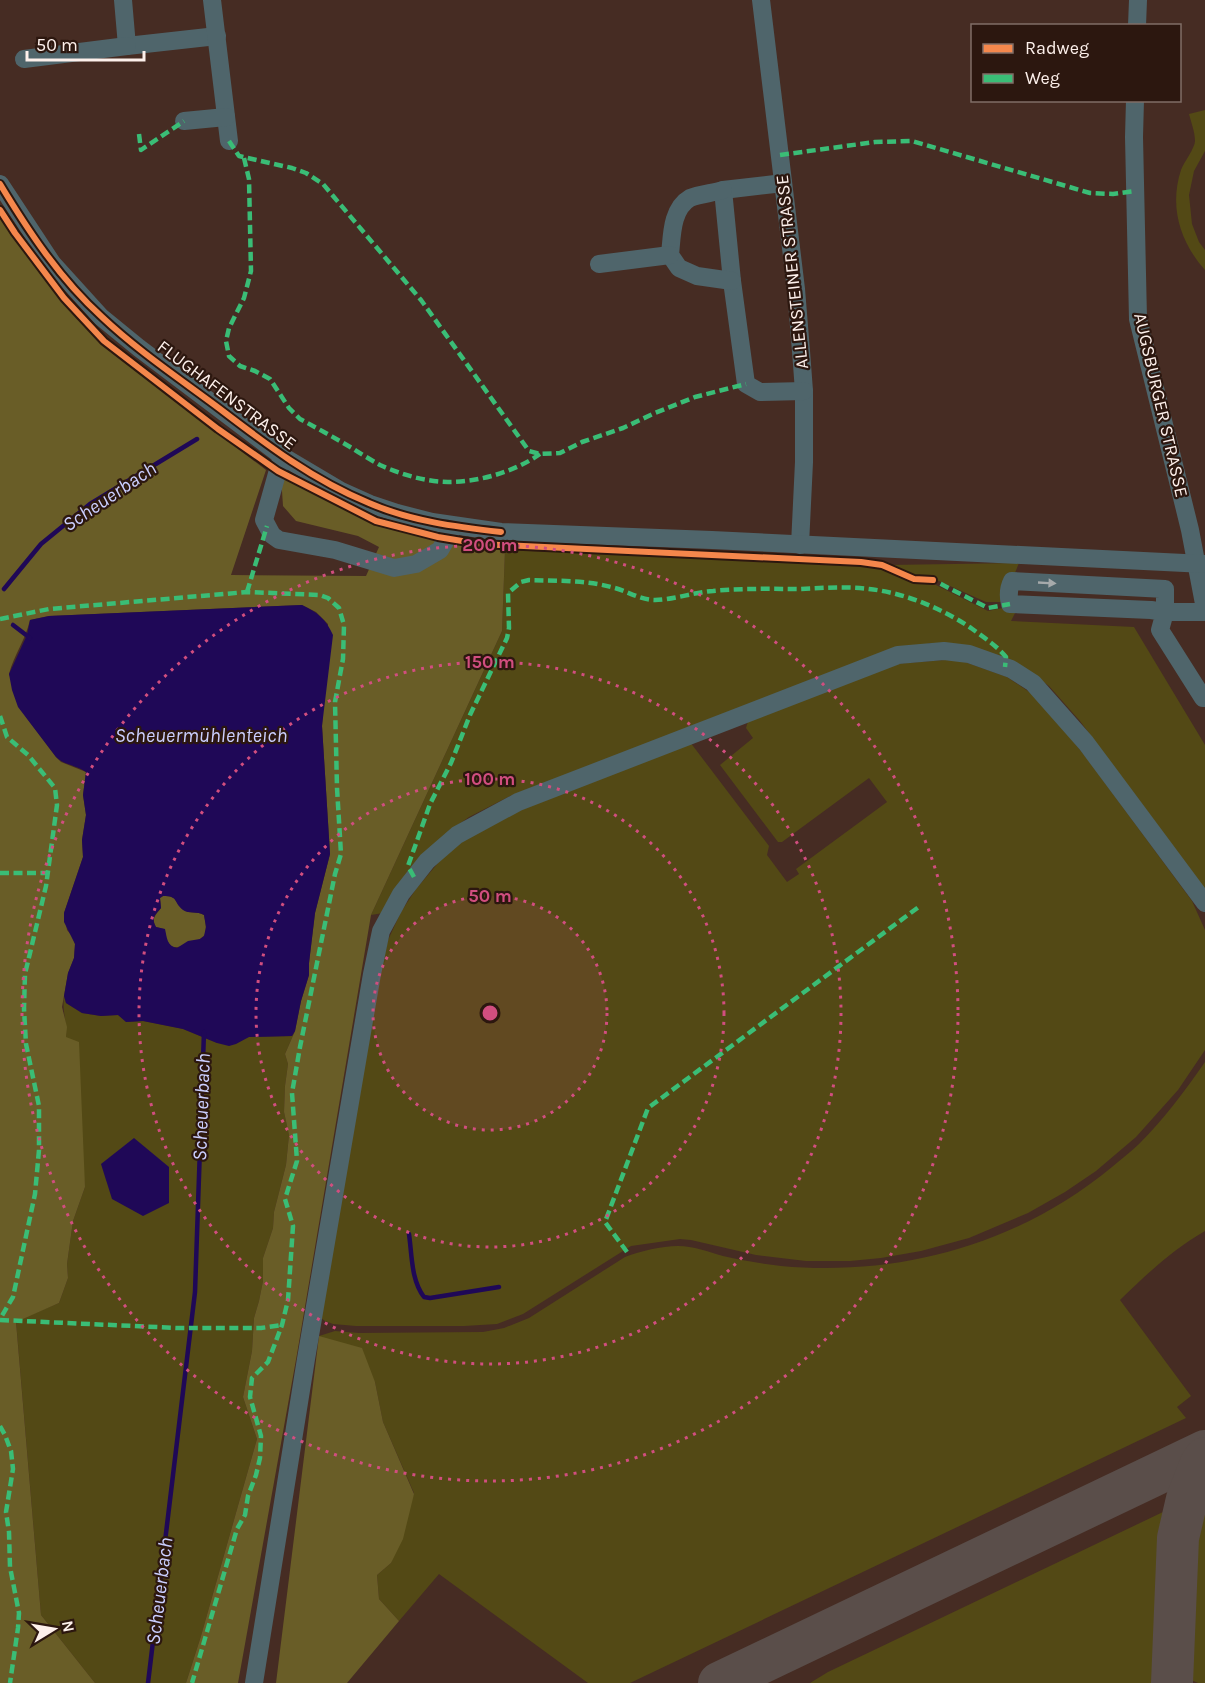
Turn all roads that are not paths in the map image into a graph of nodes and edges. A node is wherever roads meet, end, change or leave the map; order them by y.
1 (123, 0) edge
2 (213, 0) edge
3 (761, 0) edge
4 (1138, 0) edge
5 (1137, 24) edge
6 (217, 36) junction
7 (127, 46) junction
8 (24, 59) dead end
9 (1135, 102) edge
10 (226, 117) junction
11 (184, 121) dead end
12 (229, 141) dead end
13 (783, 183) junction
14 (0, 184) edge
15 (723, 190) junction
16 (670, 255) junction
17 (599, 264) dead end
18 (732, 281) junction
19 (804, 391) junction
20 (282, 456) junction
21 (454, 526) junction
22 (800, 544) junction
23 (1200, 564) edge
24 (1205, 610) edge
25 (1165, 612) junction
26 (1205, 698) edge
27 (1205, 903) edge
28 (254, 1683) edge

1 - 7 street
2 - 6 street
3 - 13 street, ALLENSTEINER STRASSE
4 - 5 street
6 - 7 street
6 - 10 street
7 - 8 street
9 - 23 street, AUGSBURGER STRASSE
10 - 11 street
10 - 12 street
13 - 15 street
13 - 19 street, ALLENSTEINER STRASSE
14 - 20 street, FLUGHAFENSTRASSE
15 - 16 street
15 - 18 street
16 - 17 street
16 - 18 street
18 - 19 street
19 - 22 street, ALLENSTEINER STRASSE
20 - 21 street, FLUGHAFENSTRASSE
20 - 21 street
21 - 22 street, FLUGHAFENSTRASSE
22 - 23 street, FLUGHAFENSTRASSE
23 - 24 street, AUGSBURGER STRASSE
24 - 25 street
25 -> 25 street
25 - 26 street
27 - 28 street

